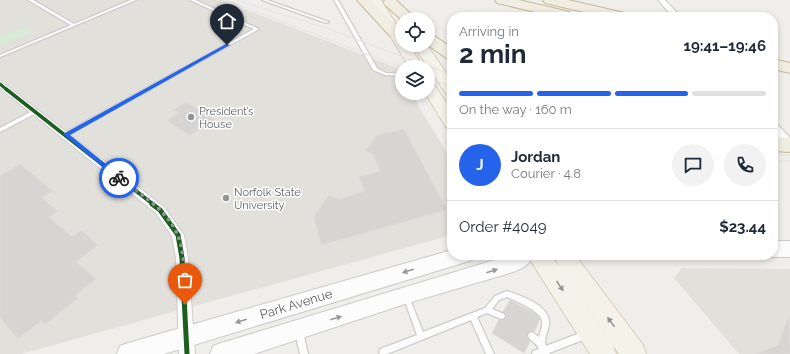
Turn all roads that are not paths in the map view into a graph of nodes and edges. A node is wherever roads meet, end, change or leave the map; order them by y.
1 (30, 0) edge
2 (134, 0) edge
3 (192, 0) edge
4 (264, 0) edge
5 (336, 0) edge
6 (364, 0) edge
7 (375, 0) edge
8 (493, 0) edge
9 (502, 0) edge
10 (550, 0) edge
11 (597, 0) edge
12 (661, 0) edge
13 (390, 1) edge
14 (397, 12) edge
15 (402, 12) edge
16 (530, 12) edge
17 (552, 12) edge
18 (602, 12) edge
19 (626, 12) edge
20 (672, 12) edge
21 (327, 22) dead end
22 (74, 24) junction
23 (395, 33) joint
24 (435, 43) edge
25 (447, 51) edge
26 (425, 52) edge
27 (778, 52) edge
28 (790, 55) edge
29 (0, 56) edge
30 (778, 65) edge
31 (790, 68) edge
32 (395, 75) edge
33 (0, 84) edge
34 (447, 85) edge
35 (435, 97) edge
36 (36, 111) junction
37 (447, 115) edge
38 (0, 130) edge
39 (778, 131) edge
40 (66, 134) junction
41 (778, 144) edge
42 (790, 144) edge
43 (778, 249) edge
44 (790, 249) edge
45 (448, 260) edge
46 (518, 260) edge
47 (541, 260) edge
48 (567, 260) edge
49 (405, 295) junction
50 (487, 310) junction
51 (501, 316) dead end
52 (472, 317) junction
53 (299, 330) junction
54 (591, 333) junction
55 (532, 336) dead end
56 (421, 337) junction
57 (541, 342) junction
58 (187, 345) edge
59 (231, 352) edge
60 (383, 352) dead end
61 (545, 352) edge
62 (128, 354) edge
63 (304, 354) edge
64 (490, 354) edge
65 (536, 354) edge
66 (604, 354) edge
67 (634, 354) edge

1 - 22 lane
2 - 22 lane
3 - 40 lane
4 - 21 lane
5 - 32 lane
6 - 23 highway
7 - 23 main road
8 - 16 highway
9 - 17 highway
10 - 18 highway
11 - 19 highway
12 - 20 street
13 - 14 main road
13 - 15 highway
22 - 29 lane
24 - 25 highway
26 - 34 main road
27 - 28 highway
30 - 31 highway
33 - 36 street
35 - 37 main road
36 - 38 lane
36 - 40 street
39 - 42 street
40 - 58 street
41 - 42 highway
43 - 44 main road
45 -> 58 main road, Park Avenue
49 -> 46 main road
47 -> 54 main road
67 -> 48 main road
53 -> 49 main road
49 - 56 lane
50 - 51 lane
50 - 52 lane
50 - 57 lane
52 - 56 lane
52 - 64 lane
53 - 59 main road
53 - 63 lane
54 - 61 lane
54 - 66 main road
55 - 57 lane
56 - 60 lane
57 - 61 lane
58 - 62 main road, Park Avenue
61 - 65 lane

